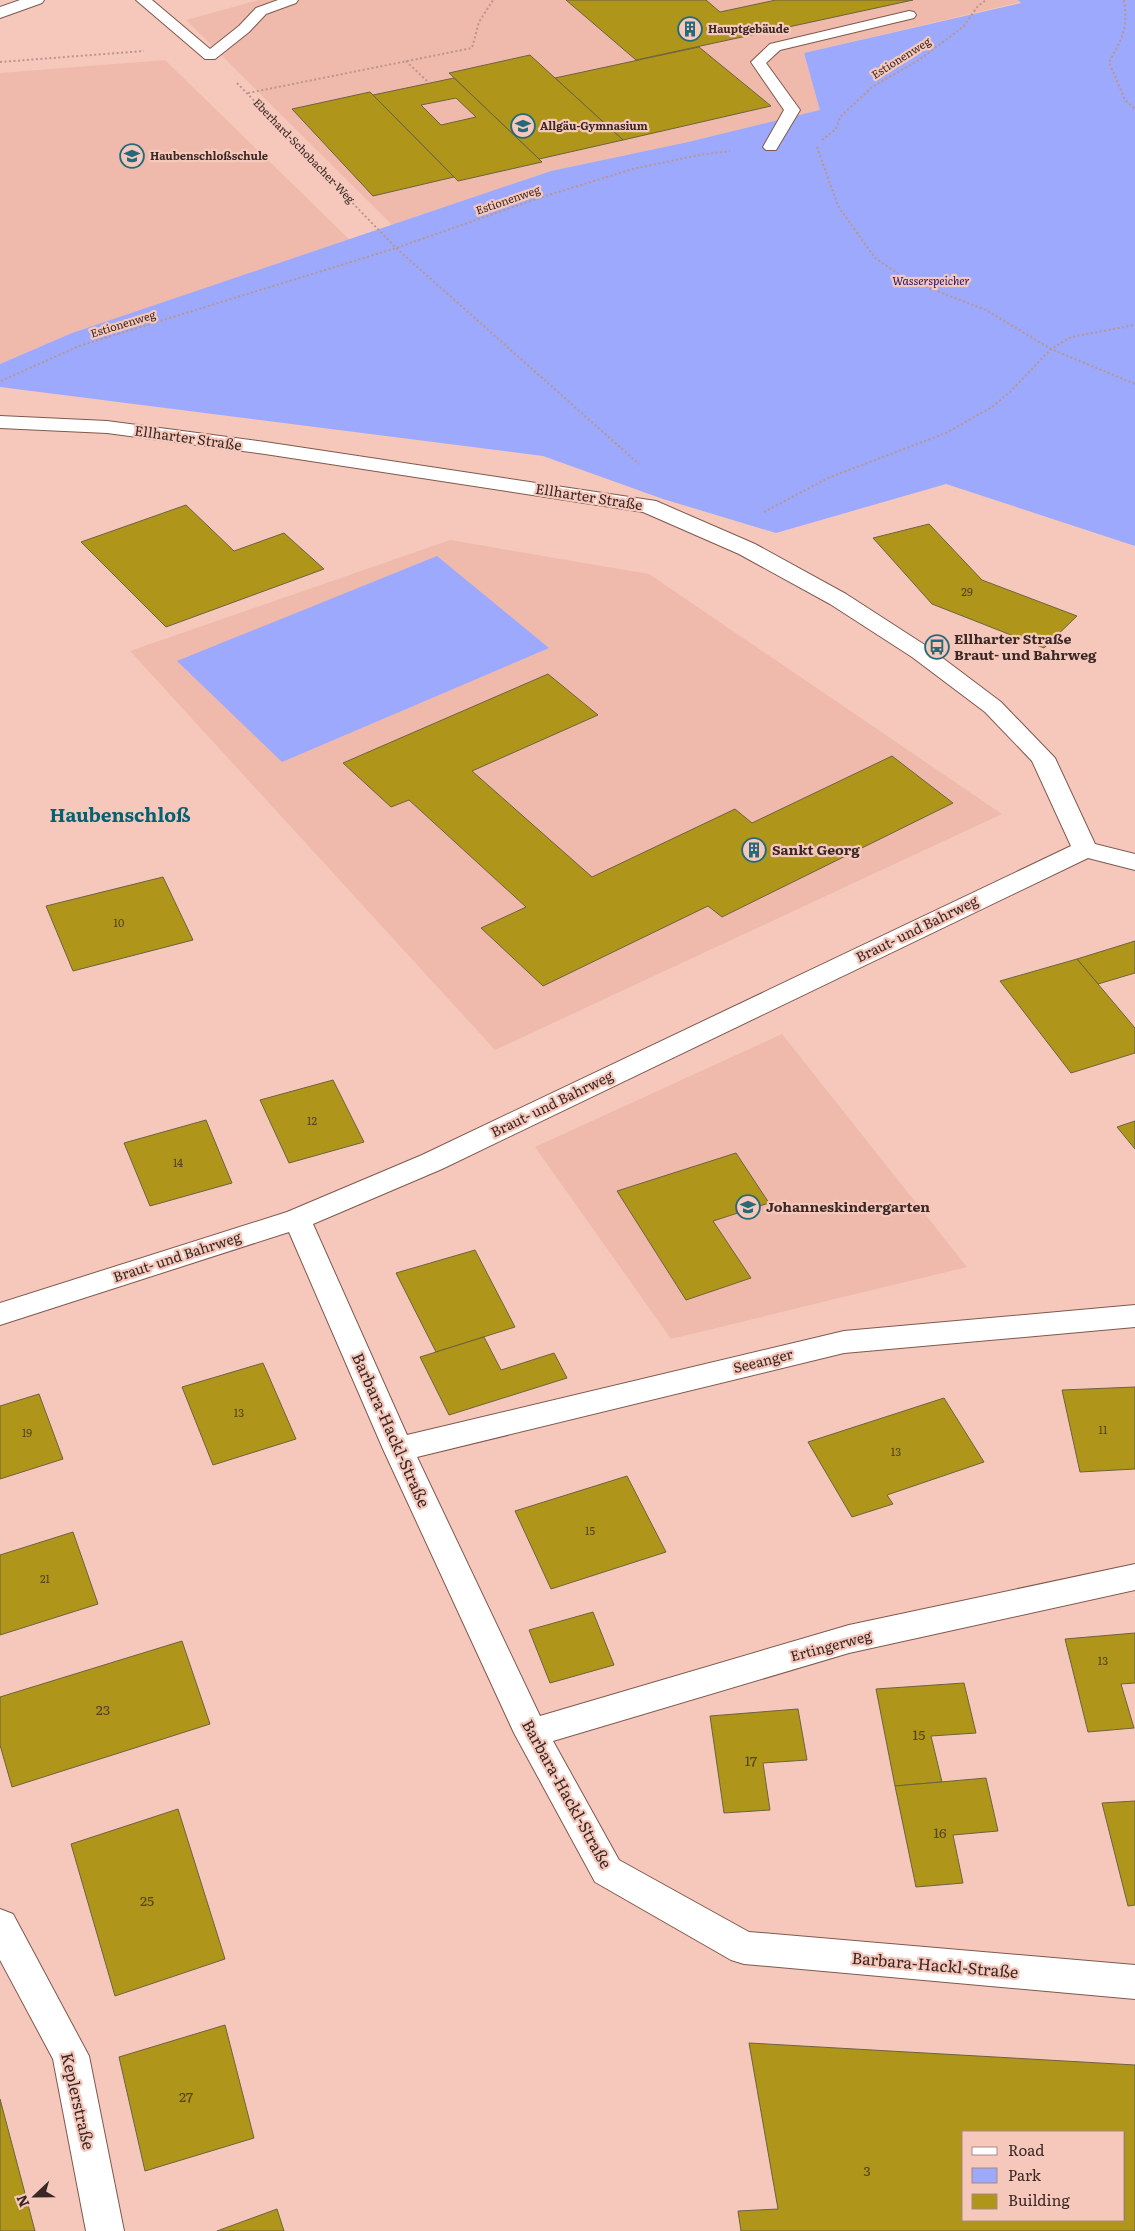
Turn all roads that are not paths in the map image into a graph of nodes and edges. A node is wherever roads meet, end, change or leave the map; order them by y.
1 (36, 0) edge
2 (144, 0) edge
3 (291, 0) edge
4 (0, 13) edge
5 (909, 15) dead end
6 (771, 147) road end
7 (0, 422) edge
8 (1085, 849) junction
9 (1135, 862) edge
10 (297, 1219) junction
11 (0, 1314) edge
12 (1135, 1316) edge
13 (398, 1449) junction
14 (1135, 1577) edge
15 (531, 1733) junction
16 (0, 1925) edge
17 (1135, 1982) edge
18 (105, 2231) edge

1 - 4 street
2 - 3 lane
5 - 6 lane
7 - 8 street, Ellharter Straße
8 - 9 street
8 - 10 street, Braut- und Bahrweg
10 - 11 street, Braut- und Bahrweg
10 - 13 street, Barbara-Hackl-Straße
12 - 13 street, Seeanger
13 - 15 street, Barbara-Hackl-Straße
14 - 15 street, Ertingerweg
15 - 17 street, Barbara-Hackl-Straße
16 - 18 street, Keplerstraße

